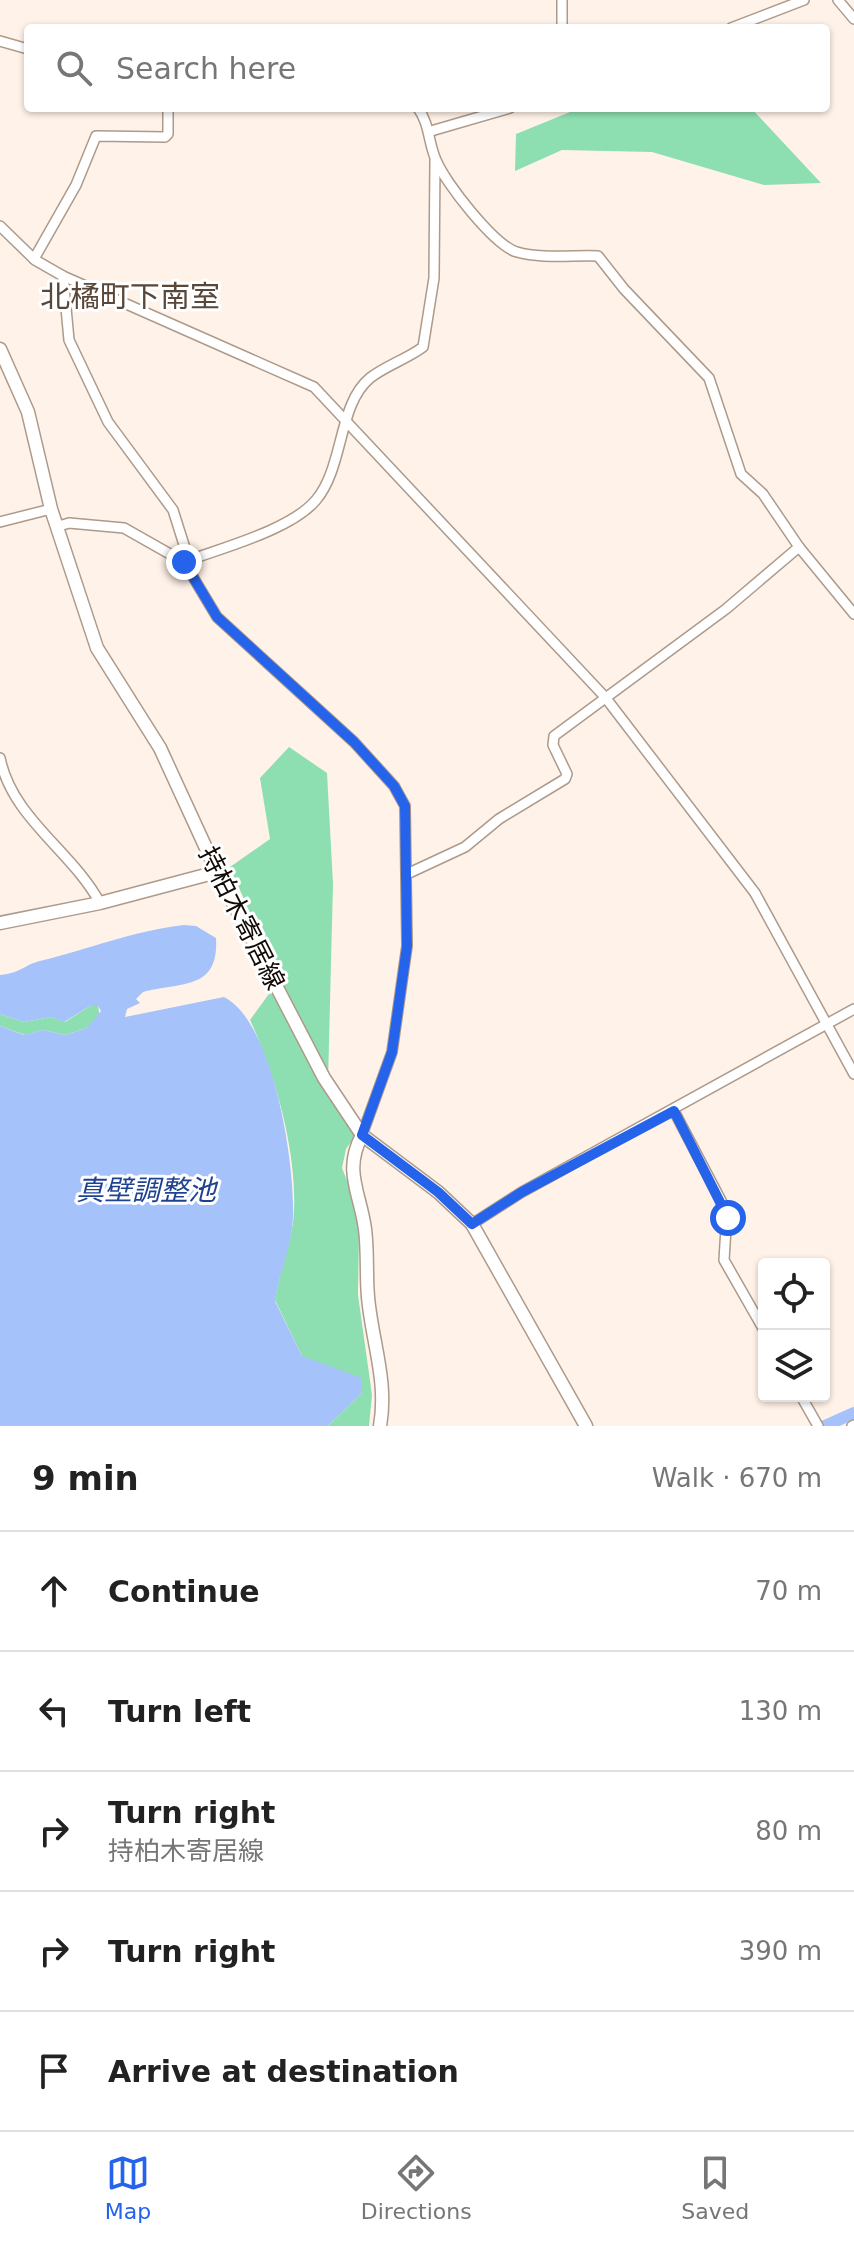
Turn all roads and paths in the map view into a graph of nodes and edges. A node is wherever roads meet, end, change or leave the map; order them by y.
1 (562, 0) edge
2 (804, 0) edge
3 (838, 0) edge
4 (854, 19) edge
5 (562, 24) edge
6 (741, 24) edge
7 (0, 41) edge
8 (24, 48) edge
9 (168, 112) edge
10 (420, 112) edge
11 (496, 112) edge
12 (431, 131) junction
13 (435, 159) junction
14 (0, 226) edge
15 (34, 259) junction
16 (63, 276) junction
17 (0, 349) edge
18 (344, 420) junction
19 (51, 509) junction
20 (0, 522) edge
21 (59, 526) junction
22 (799, 547) junction
23 (184, 562) junction
24 (854, 614) edge
25 (605, 697) junction
26 (0, 758) edge
27 (217, 872) junction
28 (407, 874) junction
29 (100, 903) junction
30 (0, 923) edge
31 (854, 1009) edge
32 (827, 1024) junction
33 (854, 1074) edge
34 (674, 1111) junction
35 (362, 1135) junction
36 (472, 1224) junction
37 (758, 1320) edge
38 (804, 1402) edge
39 (816, 1422) edge
40 (380, 1426) edge
41 (586, 1426) edge

1 - 5 street
2 - 6 street
3 - 4 street
7 - 8 street
9 - 15 street
10 - 12 street
11 - 12 street
12 - 13 street
13 - 18 street
13 - 22 street
14 - 15 street
15 - 16 street
16 - 18 street
16 - 23 street
17 - 19 main road, 持柏木寄居線
18 - 23 street
18 - 25 street
19 - 20 street
19 - 21 main road, 持柏木寄居線
21 - 23 street
21 - 27 main road, 持柏木寄居線
22 - 24 street
22 - 25 street
23 - 28 street
25 - 28 street
25 - 32 street
26 - 29 street
27 - 29 main road
27 - 35 main road, 持柏木寄居線
28 - 35 street
29 - 30 main road
31 - 32 street
32 - 33 street
32 - 34 street
34 - 36 street
34 - 37 street
35 - 36 main road, 持柏木寄居線
35 - 40 main road
36 - 41 main road, 持柏木寄居線
38 - 39 street

